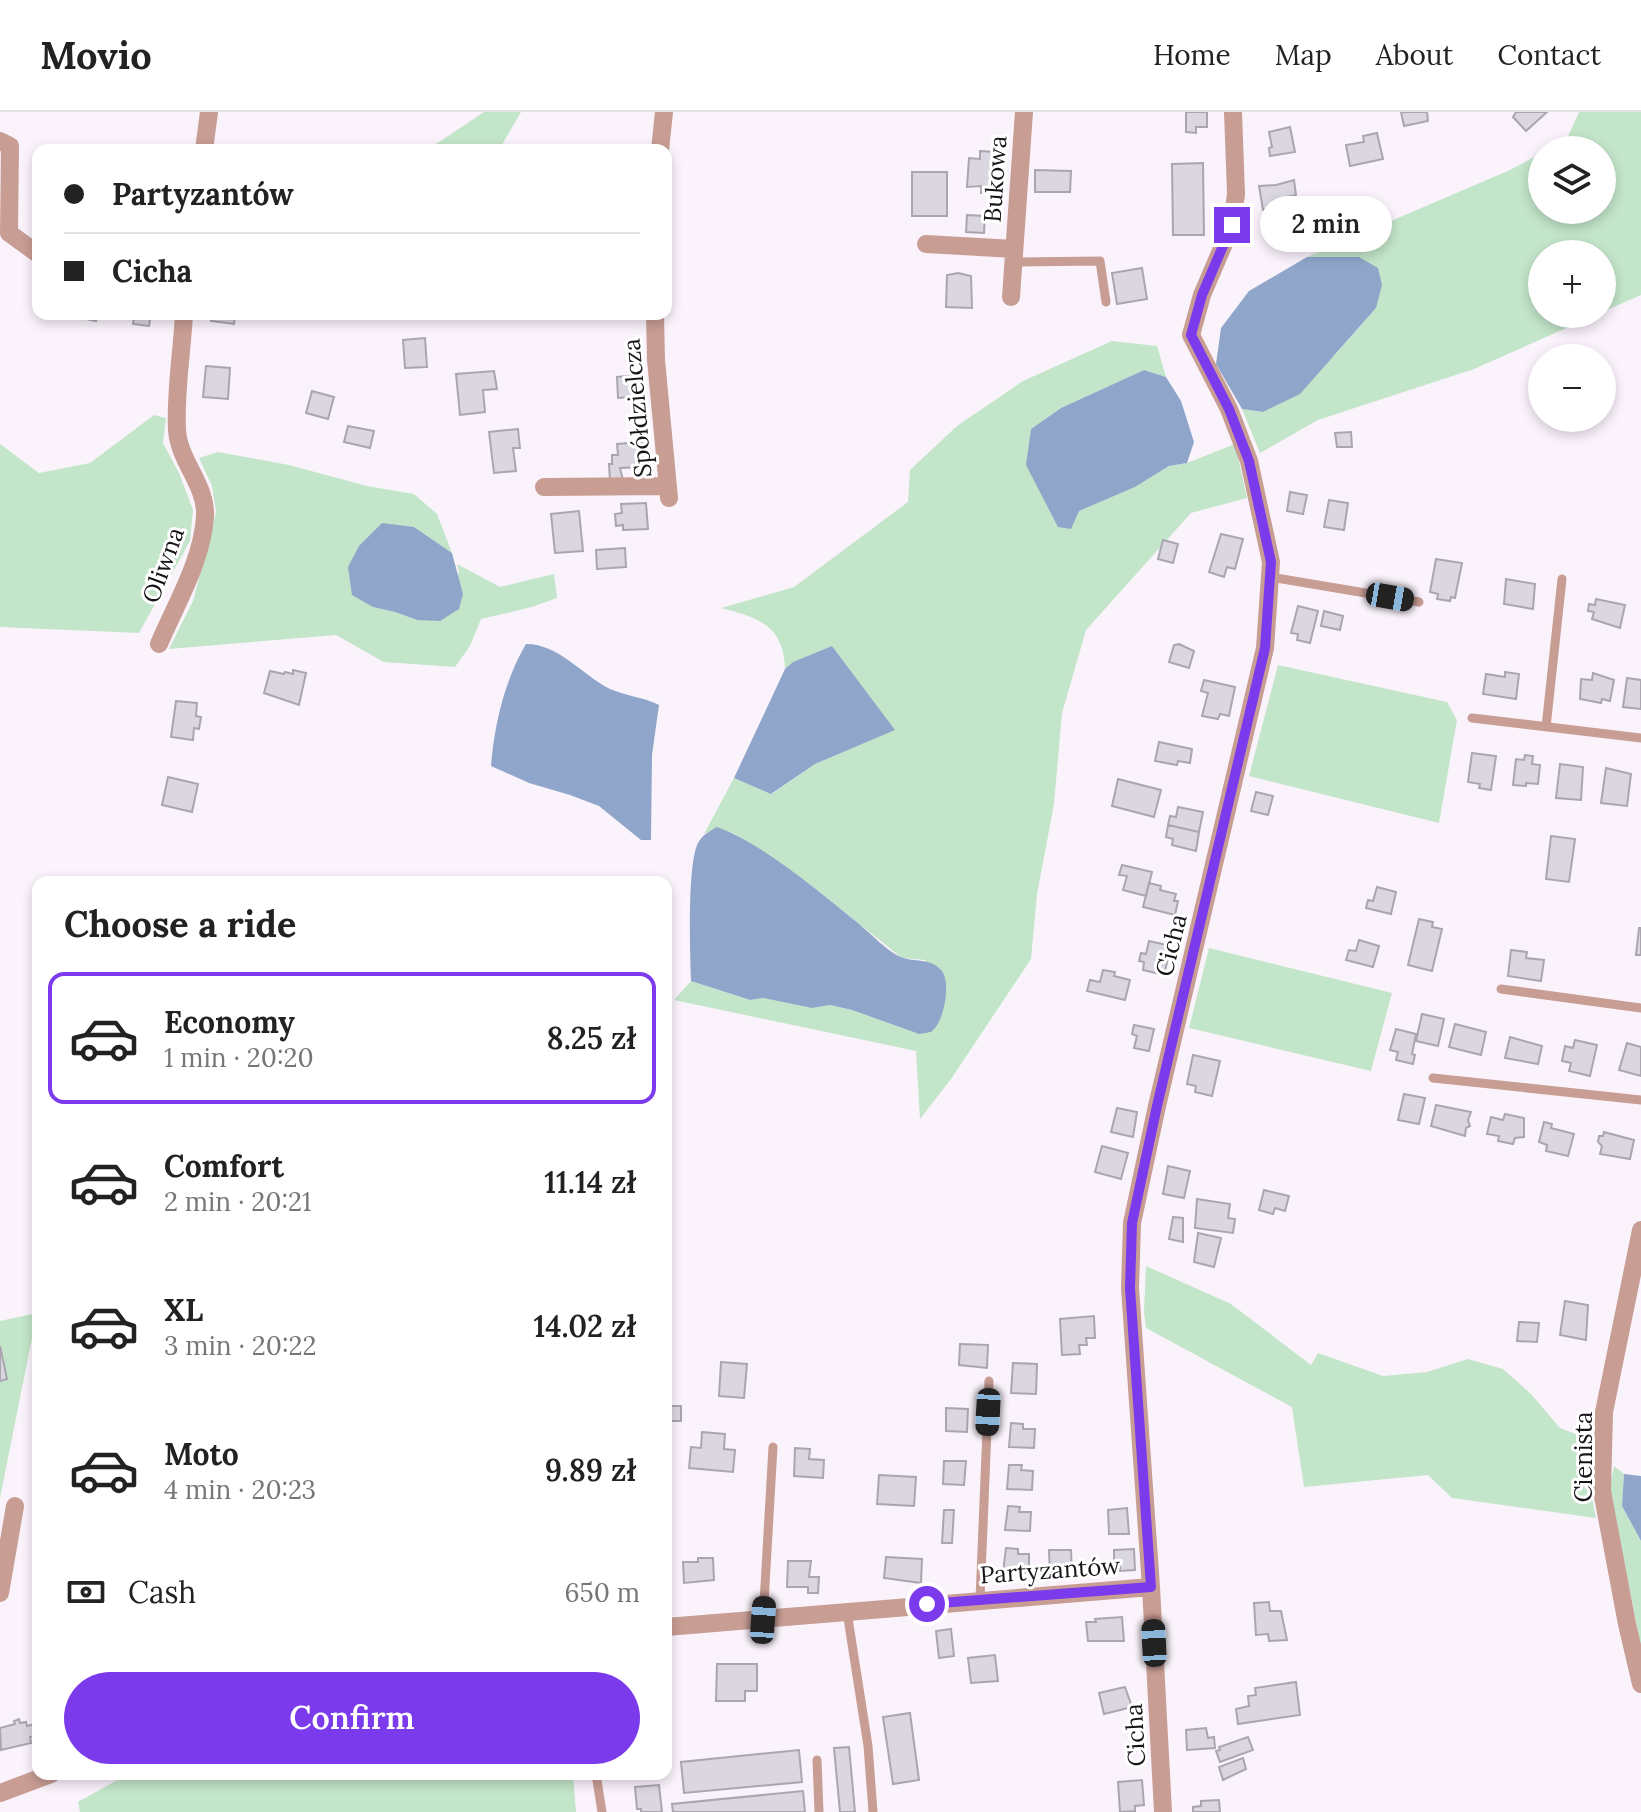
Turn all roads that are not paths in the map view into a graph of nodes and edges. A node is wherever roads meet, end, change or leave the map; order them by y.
1 (209, 112) edge
2 (664, 112) edge
3 (1024, 112) edge
4 (1233, 112) edge
5 (0, 141) edge
6 (205, 144) edge
7 (661, 144) edge
8 (926, 244) dead end
9 (32, 250) edge
10 (1014, 256) junction
11 (1011, 297) dead end
12 (1106, 302) dead end
13 (184, 320) edge
14 (655, 320) edge
15 (544, 487) dead end
16 (1270, 577) junction
17 (1562, 579) dead end
18 (1419, 602) dead end
19 (159, 644) dead end
20 (1472, 718) dead end
21 (1546, 727) junction
22 (1641, 738) edge
23 (1501, 989) dead end
24 (1641, 1008) edge
25 (1433, 1078) dead end
26 (1641, 1100) edge
27 (1641, 1230) edge
28 (989, 1381) dead end
29 (773, 1447) dead end
30 (15, 1506) dead end
31 (1151, 1587) junction
32 (0, 1593) edge
33 (980, 1599) junction
34 (847, 1612) junction
35 (763, 1620) junction
36 (672, 1627) edge
37 (1641, 1684) edge
38 (817, 1760) dead end
39 (35, 1780) edge
40 (597, 1780) edge
41 (0, 1793) edge
42 (602, 1812) edge
43 (819, 1812) edge
44 (873, 1812) edge
45 (1163, 1812) edge

1 - 6 street
2 - 7 street
3 - 10 street, Bukowa
4 - 16 street, Cicha
5 - 9 street
8 - 10 street, Bukowa
10 - 11 street, Bukowa
10 - 12 lane
13 - 19 street, Oliwna
14 - 15 street, Spółdzielcza
16 - 18 lane
16 - 31 street, Cicha
17 - 21 lane
20 - 21 lane
21 - 22 lane
23 - 24 lane
25 - 26 lane
27 - 37 street, Cienista
28 - 33 lane
29 - 35 lane
30 - 32 street
31 - 33 street, Partyzantów
31 - 45 street, Cicha
33 - 34 street, Partyzantów
34 - 35 street, Partyzantów
34 - 44 lane
35 - 36 street, Partyzantów
38 - 43 lane
39 - 41 street
40 - 42 lane

